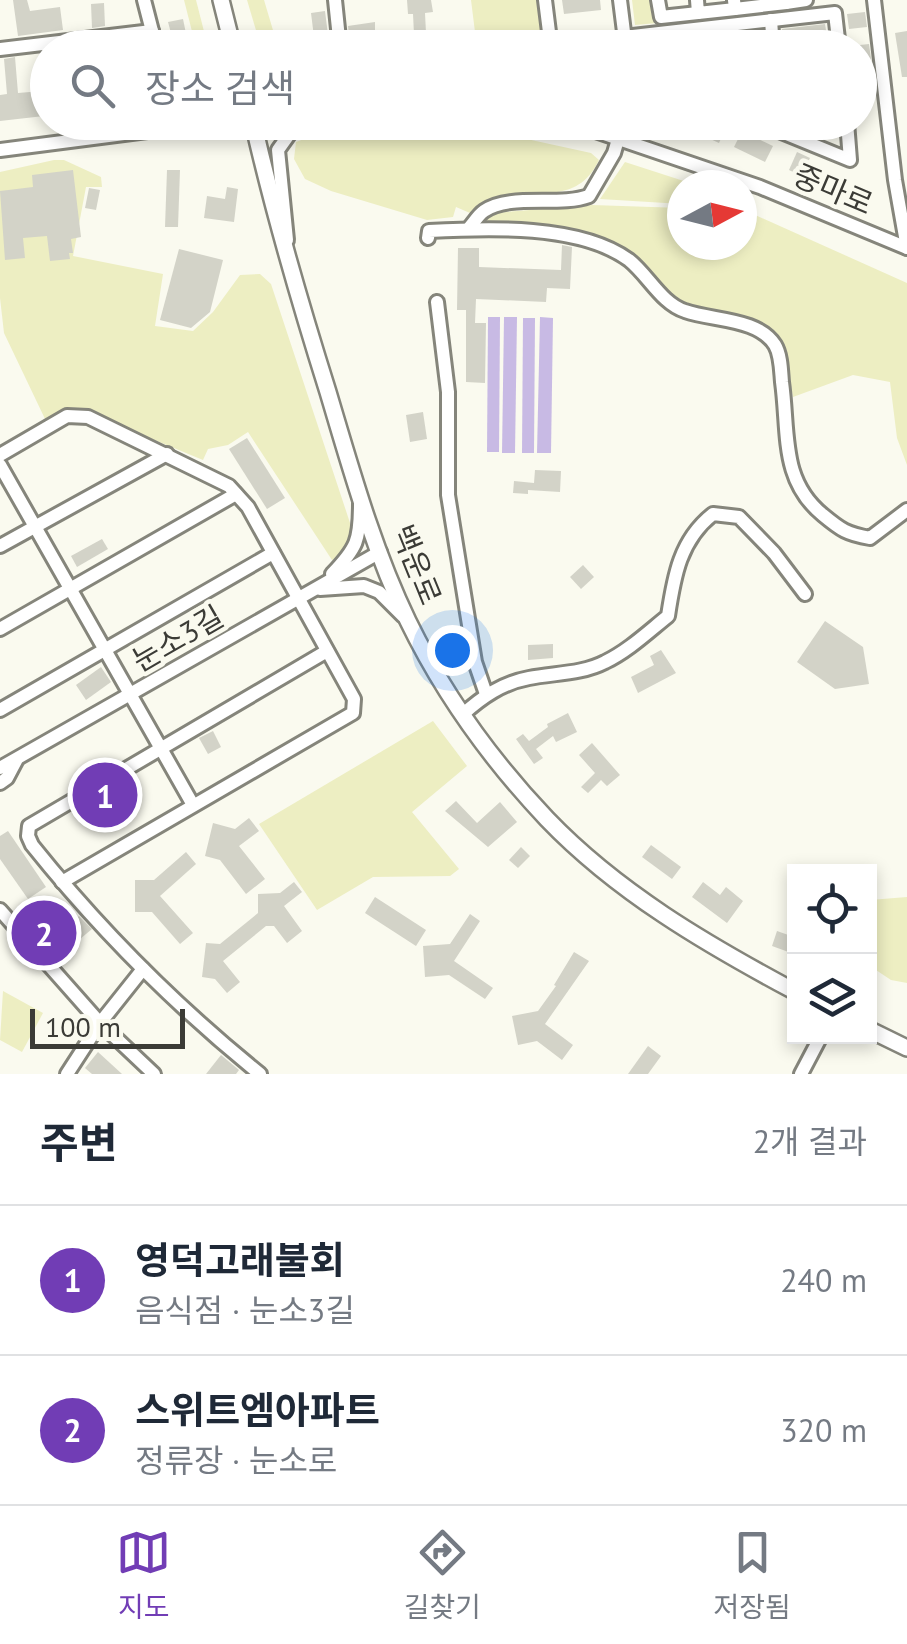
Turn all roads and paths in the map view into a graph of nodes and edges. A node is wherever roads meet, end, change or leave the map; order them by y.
1 (144, 0) edge
2 (221, 0) edge
3 (335, 0) edge
4 (544, 0) edge
5 (620, 0) edge
6 (658, 0) edge
7 (806, 0) edge
8 (874, 0) edge
9 (786, 1) edge
10 (735, 4) edge
11 (697, 6) edge
12 (771, 20) junction
13 (152, 30) edge
14 (228, 30) edge
15 (338, 30) edge
16 (548, 30) edge
17 (624, 30) edge
18 (705, 30) edge
19 (772, 30) edge
20 (837, 30) edge
21 (30, 45) edge
22 (0, 49) edge
23 (70, 140) edge
24 (257, 140) edge
25 (285, 140) edge
26 (619, 140) edge
27 (626, 140) edge
28 (806, 140) edge
29 (848, 140) edge
30 (0, 150) edge
31 (468, 229) junction
32 (428, 238) dead end
33 (907, 248) edge
34 (290, 272) junction
35 (437, 302) dead end
36 (167, 454) junction
37 (0, 455) edge
38 (0, 466) edge
39 (236, 494) junction
40 (360, 496) junction
41 (907, 510) edge
42 (34, 527) junction
43 (0, 546) edge
44 (380, 552) junction
45 (273, 553) junction
46 (320, 587) junction
47 (70, 588) junction
48 (805, 594) dead end
49 (298, 599) junction
50 (408, 620) junction
51 (0, 628) edge
52 (105, 647) junction
53 (327, 652) junction
54 (131, 694) junction
55 (486, 694) junction
56 (0, 710) edge
57 (462, 715) junction
58 (162, 746) junction
59 (19, 757) junction
60 (1, 767) edge
61 (0, 782) edge
62 (193, 805) junction
63 (62, 882) junction
64 (0, 910) edge
65 (143, 969) junction
66 (787, 987) edge
67 (100, 1023) junction
68 (877, 1033) edge
69 (817, 1044) edge
70 (907, 1048) edge
71 (67, 1074) edge
72 (154, 1074) edge
73 (260, 1074) edge
74 (801, 1074) edge

1 - 13 street
2 - 14 main road
3 - 15 street
4 - 16 street
5 - 17 street
6 - 11 street
7 - 9 street
8 - 33 street
9 - 10 street
10 - 11 street
12 - 18 street
12 - 19 street
12 - 20 street
21 - 22 street
23 - 30 street
24 - 34 main road, 백운로
25 - 34 street
26 - 31 street
27 - 33 street, 중마로
28 - 29 street
31 - 32 street
31 - 41 street
34 - 40 main road, 백운로
35 - 55 street
36 - 37 street
36 - 39 street
36 - 42 street
38 - 42 street
39 - 45 street
39 - 47 street
40 - 44 main road, 백운로
40 - 46 street
42 - 43 street
42 - 47 street
44 - 46 street, 눈소3길
44 - 50 main road, 백운로
45 - 49 street
45 - 52 street
46 - 49 street, 눈소3길
46 - 50 street
47 - 51 street
47 - 52 street
48 - 55 street
49 - 53 street
49 - 54 street, 눈소3길
50 - 57 main road, 백운로
52 - 54 street
52 - 56 street
53 - 58 street
53 - 62 street
54 - 58 street
54 - 59 street, 눈소3길
55 - 57 street
57 - 66 main road, 백운로
58 - 62 street
58 - 63 street
59 - 60 street, 눈소3길
59 - 61 street
62 - 63 street
63 - 65 street
64 - 67 street
65 - 67 street
65 - 73 street
67 - 71 street
67 - 72 street
68 - 70 main road
69 - 74 street

